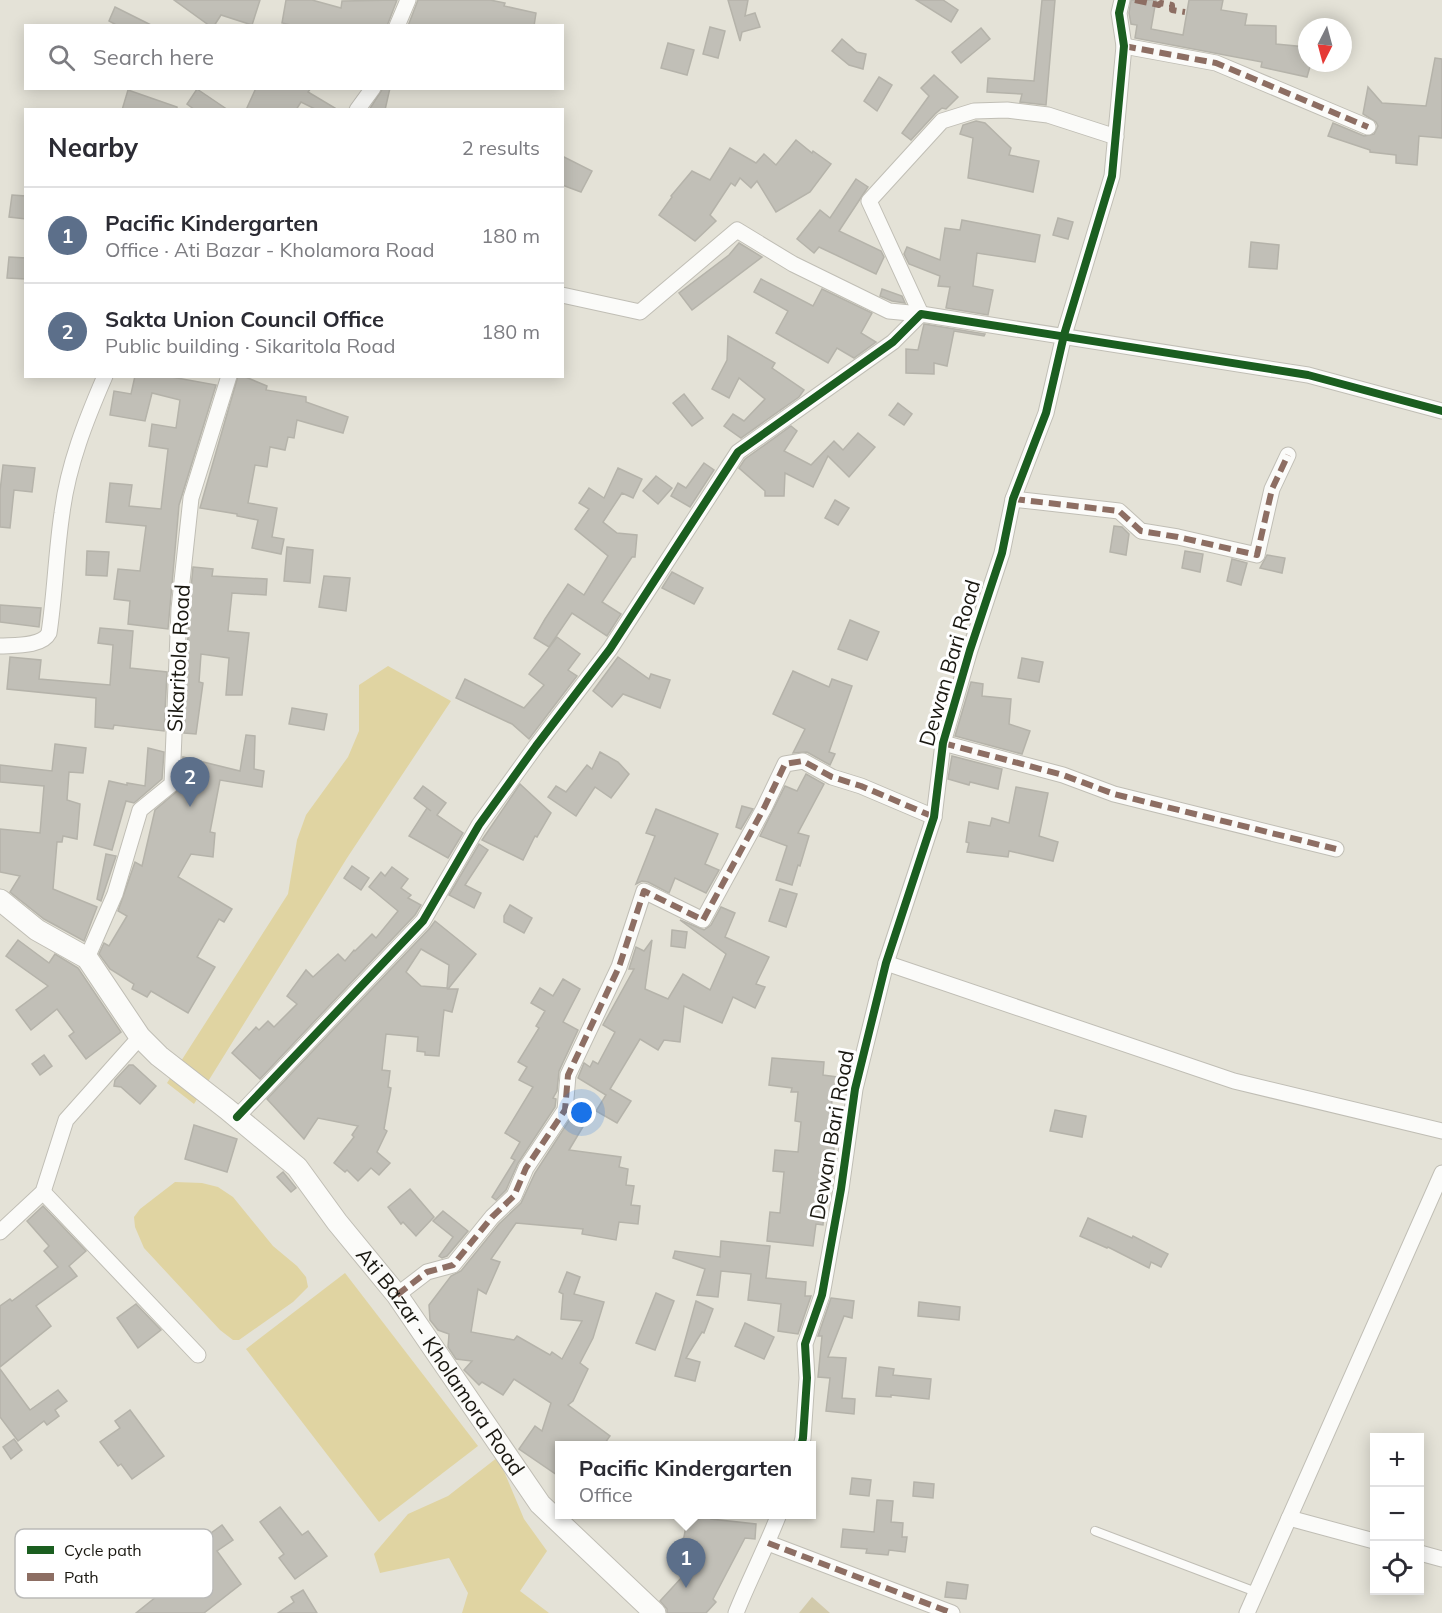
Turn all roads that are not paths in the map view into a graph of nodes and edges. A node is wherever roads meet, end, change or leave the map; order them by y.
1 (408, 0) edge
2 (1122, 0) edge
3 (398, 24) edge
4 (1124, 46) junction
5 (371, 90) edge
6 (358, 108) edge
7 (1368, 127) dead end
8 (1116, 137) junction
9 (564, 295) edge
10 (921, 314) junction
11 (1064, 335) junction
12 (104, 378) edge
13 (229, 378) edge
14 (1442, 411) edge
15 (1288, 455) dead end
16 (1013, 499) junction
17 (0, 646) edge
18 (943, 743) junction
19 (934, 817) junction
20 (1336, 849) dead end
21 (0, 900) edge
22 (87, 958) junction
23 (886, 963) junction
24 (140, 1037) junction
25 (232, 1113) junction
26 (1442, 1131) edge
27 (1442, 1173) edge
28 (43, 1192) junction
29 (0, 1232) edge
30 (397, 1295) junction
31 (198, 1355) dead end
32 (802, 1441) edge
33 (555, 1518) edge
34 (1289, 1518) junction
35 (556, 1519) edge
36 (777, 1519) edge
37 (1095, 1531) dead end
38 (1370, 1540) edge
39 (768, 1543) junction
40 (1424, 1554) edge
41 (1442, 1559) edge
42 (1256, 1592) junction
43 (655, 1613) edge
44 (736, 1613) edge
45 (952, 1613) edge
46 (1247, 1613) edge

1 - 3 street
2 - 4 street, Dewan Bari Road
4 - 7 street
4 - 8 street, Dewan Bari Road
5 - 6 street
8 - 10 street
8 - 11 street, Dewan Bari Road
9 - 10 street
10 - 11 street
10 - 25 street
11 - 14 street
11 - 16 street, Dewan Bari Road
12 - 17 street
13 - 22 street, Sikaritola Road
15 - 16 street
16 - 18 street, Dewan Bari Road
18 - 19 street, Dewan Bari Road
18 - 20 street
19 - 23 street, Dewan Bari Road
19 - 30 street
21 - 22 main road
22 - 24 main road
23 - 26 street
23 - 32 street, Dewan Bari Road
24 - 25 main road, Ati Bazar - Kholamora Road
24 - 28 street
25 - 30 main road, Ati Bazar - Kholamora Road
27 - 34 street
28 - 29 street
28 - 31 street
30 - 33 main road, Ati Bazar - Kholamora Road
34 - 38 street
34 - 42 street
35 - 43 main road, Ati Bazar - Kholamora Road
36 - 39 street
37 - 42 lane
39 - 44 street
39 - 45 street
40 - 41 street
42 - 46 street

